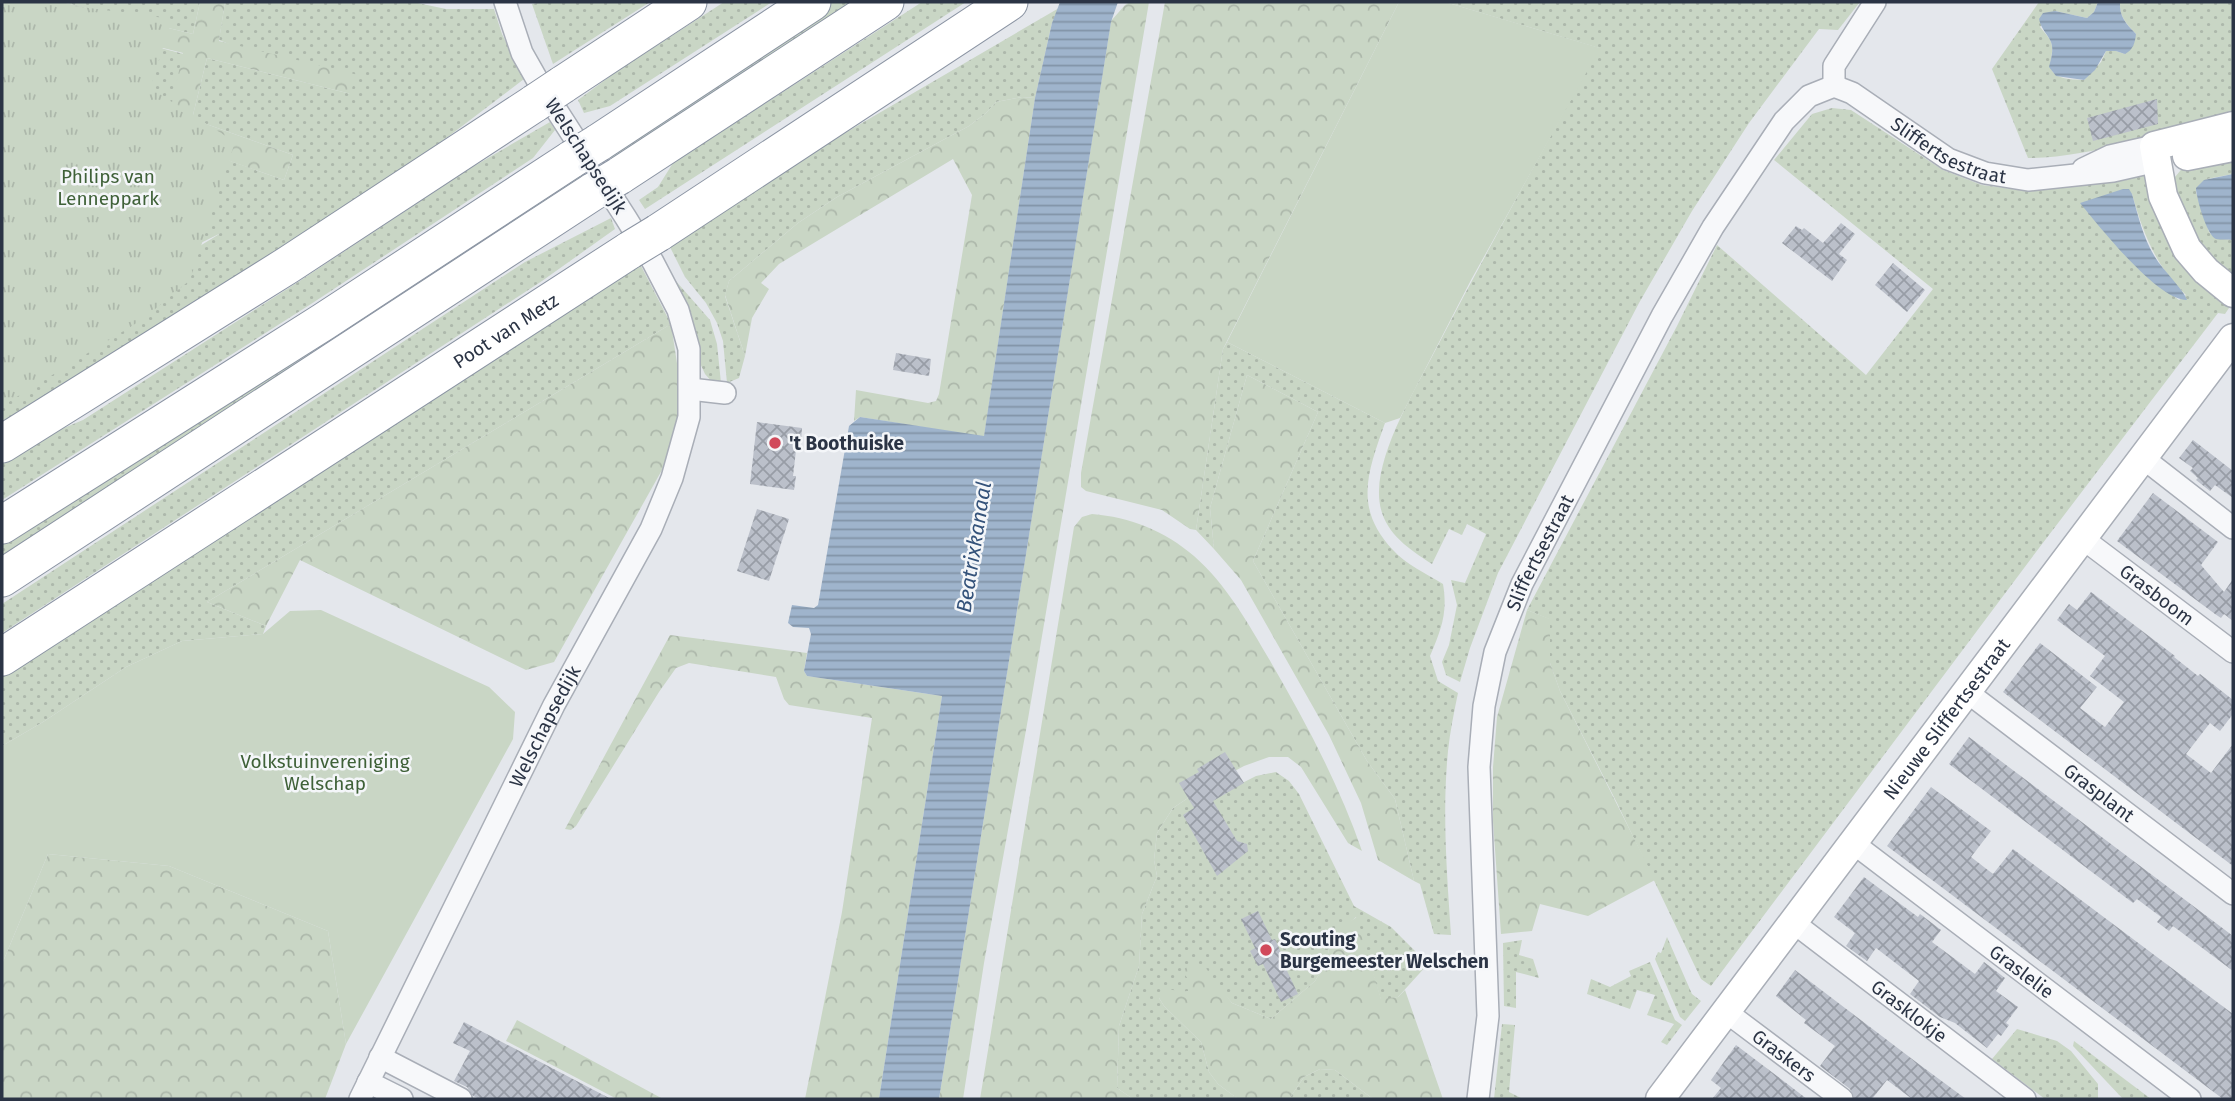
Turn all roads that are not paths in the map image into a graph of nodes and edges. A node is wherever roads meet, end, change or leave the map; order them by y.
1 (505, 2) edge
2 (688, 2) edge
3 (812, 2) edge
4 (885, 2) edge
5 (1009, 2) edge
6 (1875, 2) edge
7 (1834, 86) junction
8 (2233, 126) edge
9 (2233, 147) edge
10 (2155, 154) junction
11 (2233, 293) edge
12 (2233, 338) edge
13 (690, 389) junction
14 (725, 393) dead end
15 (2, 444) edge
16 (2143, 458) junction
17 (2, 525) edge
18 (2233, 528) edge
19 (2082, 538) junction
20 (2, 578) edge
21 (2233, 652) edge
22 (2, 657) edge
23 (1967, 692) junction
24 (1853, 843) junction
25 (2233, 894) edge
26 (1794, 923) junction
27 (1725, 1011) junction
28 (380, 1056) junction
29 (364, 1090) edge
30 (402, 1099) edge
31 (461, 1099) edge
32 (1478, 1099) edge
33 (1660, 1099) edge
34 (1842, 1099) edge
35 (2025, 1099) edge
36 (2190, 1099) edge

1 - 13 street, Welschapsedijk
2 - 15 highway
3 - 17 highway
4 - 20 highway
5 - 22 highway, Poot van Metz
6 - 7 street
7 - 10 street, Sliffertsestraat
7 - 32 street, Sliffertsestraat
8 - 10 street, Sliffertsestraat
9 - 10 street, Sliffertsestraat
10 - 11 street
12 - 16 street, Nieuwe Sliffertsestraat
13 - 14 street
13 - 28 street, Welschapsedijk
16 - 18 street
16 - 19 street, Nieuwe Sliffertsestraat
19 - 21 street, Grasboom
19 - 23 street, Nieuwe Sliffertsestraat
23 - 24 street, Nieuwe Sliffertsestraat
23 - 25 street, Grasplant
24 - 26 street, Nieuwe Sliffertsestraat
24 - 36 street, Graslelie
26 - 27 street, Nieuwe Sliffertsestraat
26 - 35 street, Grasklokje
27 - 33 street, Nieuwe Sliffertsestraat
27 - 34 street, Graskers
28 - 29 street, Welschapsedijk
28 - 31 street
29 - 30 street, Welschapsedijk

